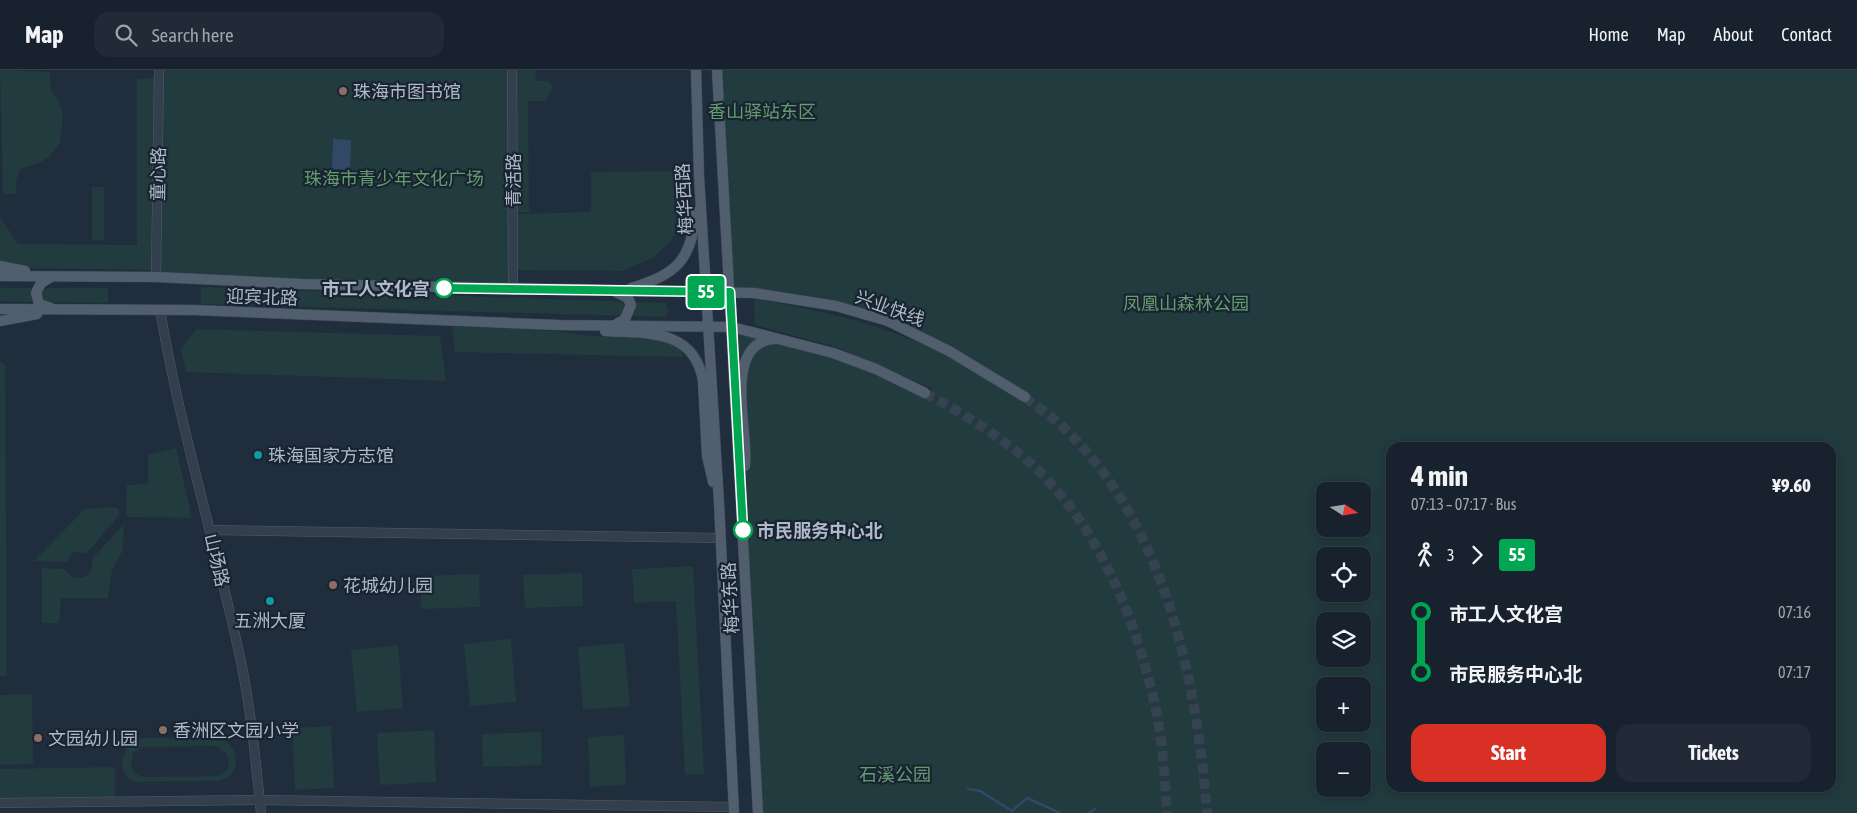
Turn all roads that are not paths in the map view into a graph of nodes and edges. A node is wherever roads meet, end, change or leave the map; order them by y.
1 (159, 70) edge
2 (512, 70) edge
3 (696, 70) edge
4 (717, 70) edge
5 (699, 176) junction
6 (0, 266) edge
7 (0, 276) edge
8 (51, 277) junction
9 (156, 277) junction
10 (513, 290) junction
11 (610, 291) junction
12 (622, 291) junction
13 (705, 292) junction
14 (730, 292) junction
15 (0, 309) edge
16 (55, 310) junction
17 (160, 310) junction
18 (0, 321) edge
19 (614, 325) junction
20 (559, 326) junction
21 (707, 326) junction
22 (732, 327) junction
23 (782, 338) junction
24 (925, 393) tunnel mouth
25 (1025, 397) tunnel mouth
26 (741, 494) junction
27 (719, 502) junction
28 (210, 530) junction
29 (720, 538) junction
30 (260, 800) junction
31 (0, 803) edge
32 (734, 810) edge
33 (261, 813) edge
34 (758, 813) edge

1 - 9 street, 童心路
2 - 10 street, 青活路
3 - 5 main road, 梅华西路
4 - 14 main road
5 - 12 main road
5 - 13 main road, 梅华西路
6 - 8 main road
7 - 8 main road, 迎宾北路
8 - 9 main road, 迎宾北路
8 - 16 main road
9 - 10 main road, 迎宾北路
10 - 11 main road, 迎宾北路
11 - 12 main road, 迎宾北路
11 - 19 main road
12 - 13 main road, 迎宾北路
13 - 14 main road, 迎宾北路
13 - 21 main road, 梅华西路
14 - 22 main road, 梅华东路
14 - 25 main road, 兴业快线
15 - 16 main road, 迎宾北路
16 - 17 main road, 迎宾北路
16 - 18 main road
17 - 20 main road, 迎宾北路
17 - 28 street, 山场路
19 - 20 main road, 迎宾北路
19 - 21 main road, 迎宾北路
20 - 27 main road
21 - 22 main road, 迎宾北路
21 - 27 main road, 梅华东路
22 - 23 main road
22 - 26 main road, 梅华东路
23 - 24 main road
23 - 26 main road
26 - 34 main road, 梅华东路
27 - 29 main road, 梅华东路
28 - 29 street
28 - 30 street, 山场路
29 - 32 main road, 梅华东路
30 - 31 street
30 - 32 street
30 - 33 street, 山场路

